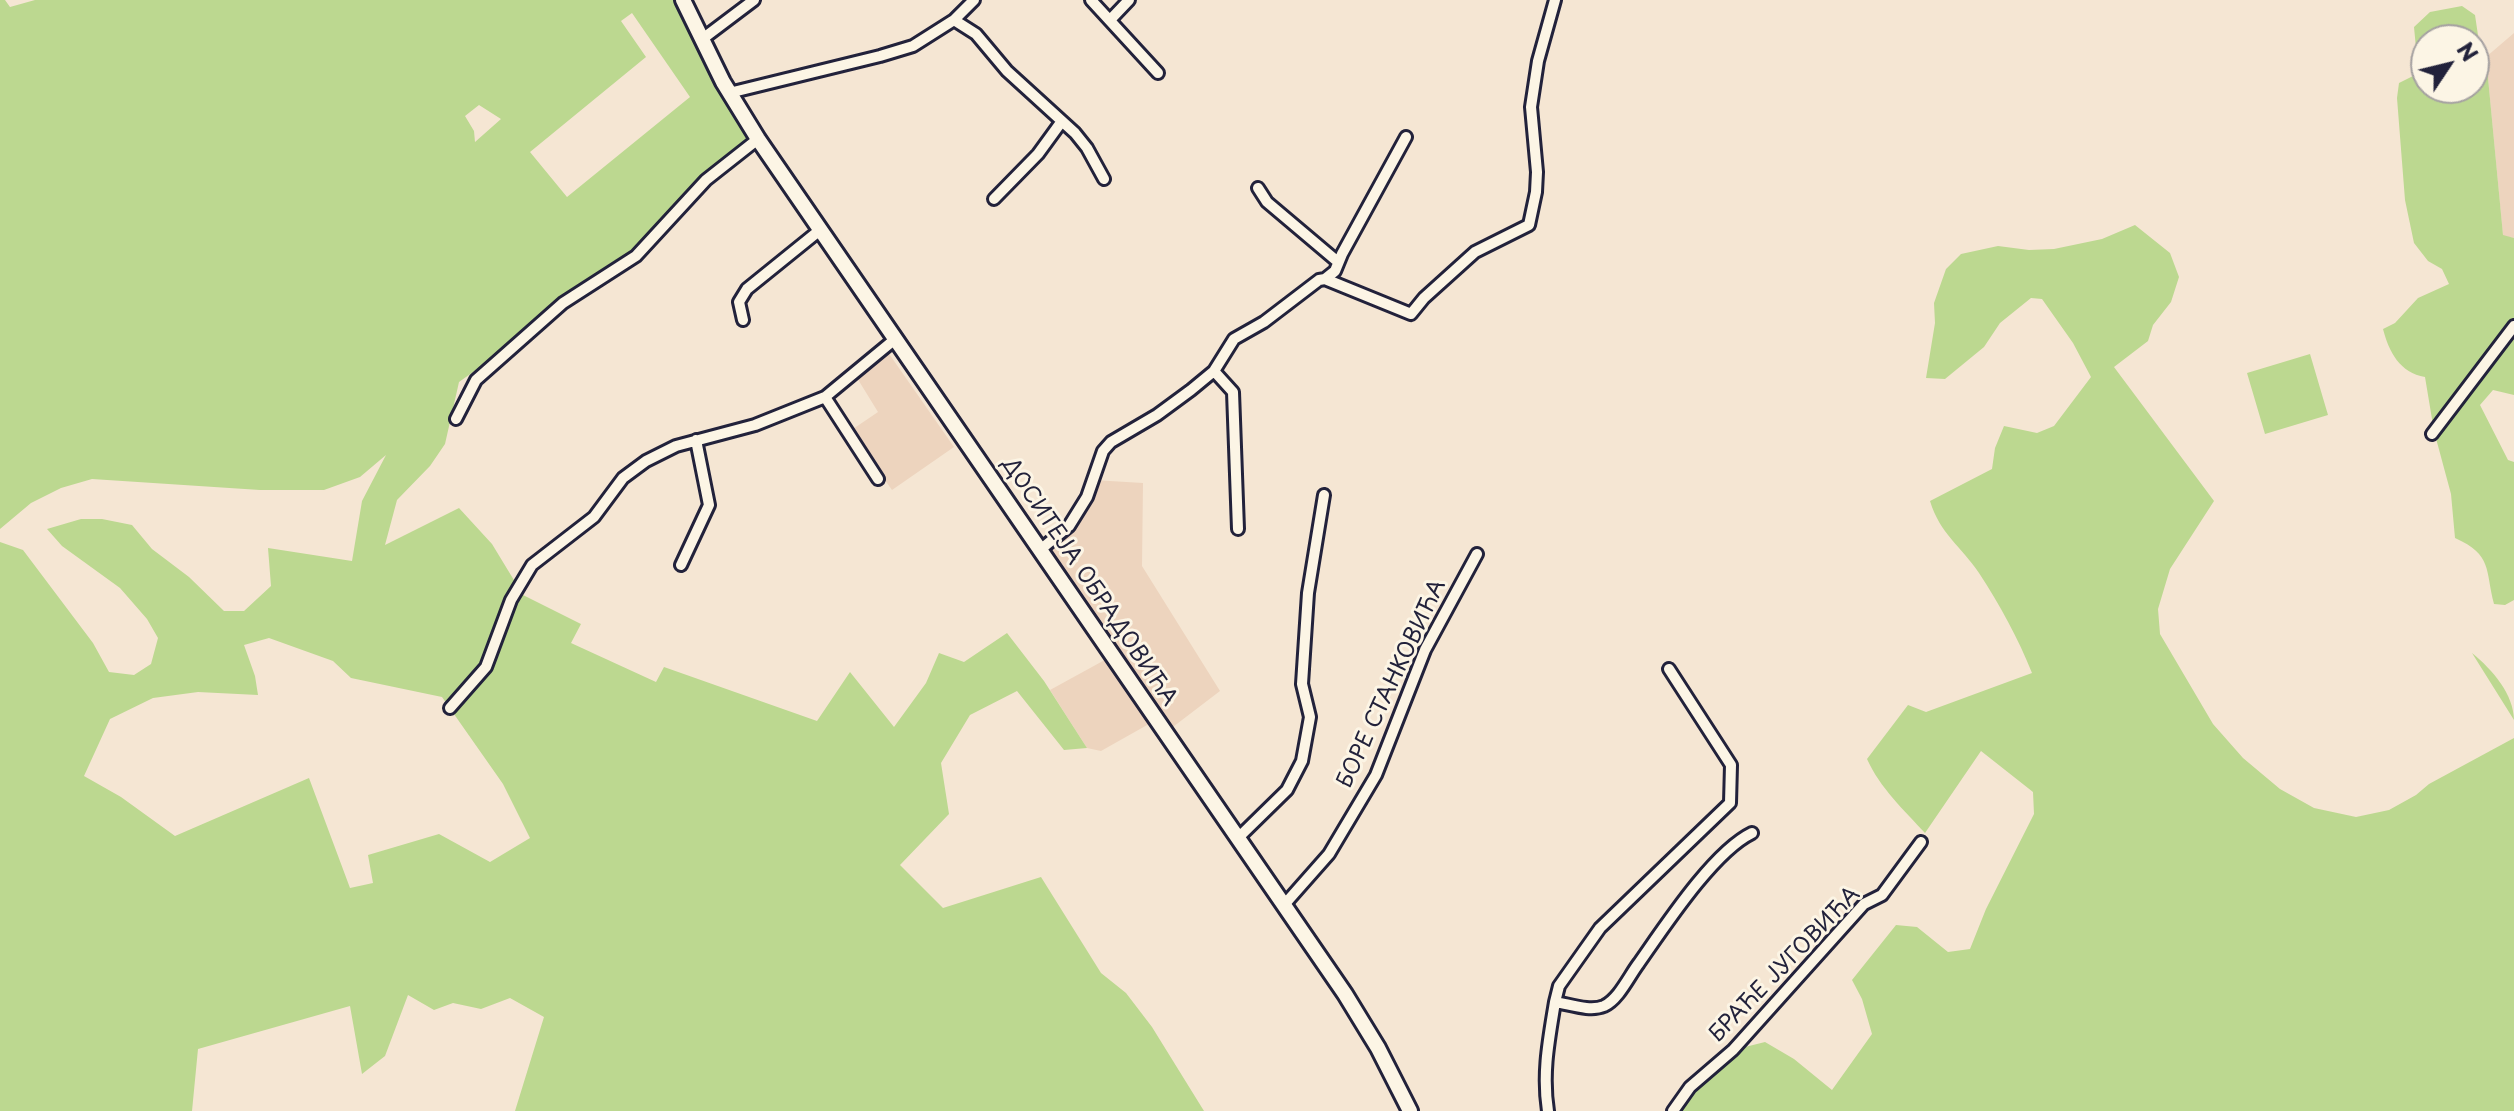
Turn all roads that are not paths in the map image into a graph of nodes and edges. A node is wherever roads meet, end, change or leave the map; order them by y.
1 (683, 0) edge
2 (754, 0) edge
3 (974, 0) edge
4 (1091, 0) edge
5 (1129, 0) edge
6 (1555, 0) edge
7 (954, 20) junction
8 (1110, 20) junction
9 (701, 40) junction
10 (1158, 73) dead end
11 (726, 88) junction
12 (1062, 121) junction
13 (1406, 137) dead end
14 (758, 139) junction
15 (1104, 179) dead end
16 (1258, 188) dead end
17 (994, 199) dead end
18 (820, 230) junction
19 (1338, 262) junction
20 (1325, 279) junction
21 (743, 320) dead end
22 (2514, 326) edge
23 (894, 340) junction
24 (1214, 371) junction
25 (825, 397) junction
26 (456, 419) dead end
27 (2432, 434) dead end
28 (696, 440) junction
29 (878, 479) dead end
30 (1324, 495) dead end
31 (1238, 529) dead end
32 (1040, 550) junction
33 (1477, 554) dead end
34 (681, 565) dead end
35 (1669, 669) dead end
36 (450, 708) dead end
37 (1752, 833) dead end
38 (1238, 838) junction
39 (1921, 842) dead end
40 (1284, 905) junction
41 (1555, 1002) junction
42 (1410, 1111) edge
43 (1548, 1111) edge
44 (1673, 1111) edge

1 - 9 main road, ДОСИТЕЈА ОБРАДОВИЋА
2 - 9 street
3 - 7 street
4 - 8 street
5 - 8 street
6 - 20 street
7 - 11 street
7 - 12 street
8 - 10 street
9 - 11 main road, ДОСИТЕЈА ОБРАДОВИЋА
11 - 14 main road, ДОСИТЕЈА ОБРАДОВИЋА
12 - 15 street
12 - 17 street
13 - 19 street
14 - 18 main road, ДОСИТЕЈА ОБРАДОВИЋА
14 - 26 street
16 - 19 street
18 - 21 street
18 - 23 main road, ДОСИТЕЈА ОБРАДОВИЋА
19 - 20 street
20 - 24 street
22 - 27 street
23 - 25 street
23 - 32 main road, ДОСИТЕЈА ОБРАДОВИЋА
24 - 31 street
24 - 32 street
25 - 28 street
25 - 29 street
28 - 34 street
28 - 36 street
30 - 38 street
32 - 38 main road, ДОСИТЕЈА ОБРАДОВИЋА
33 - 40 street, БОРЕ СТАНКОВИЋА
35 - 41 street
37 - 41 street
38 - 40 main road, ДОСИТЕЈА ОБРАДОВИЋА
39 - 44 street, БРАЋЕ ЈУГОВИЋА
40 - 42 main road, ДОСИТЕЈА ОБРАДОВИЋА
41 - 43 street

